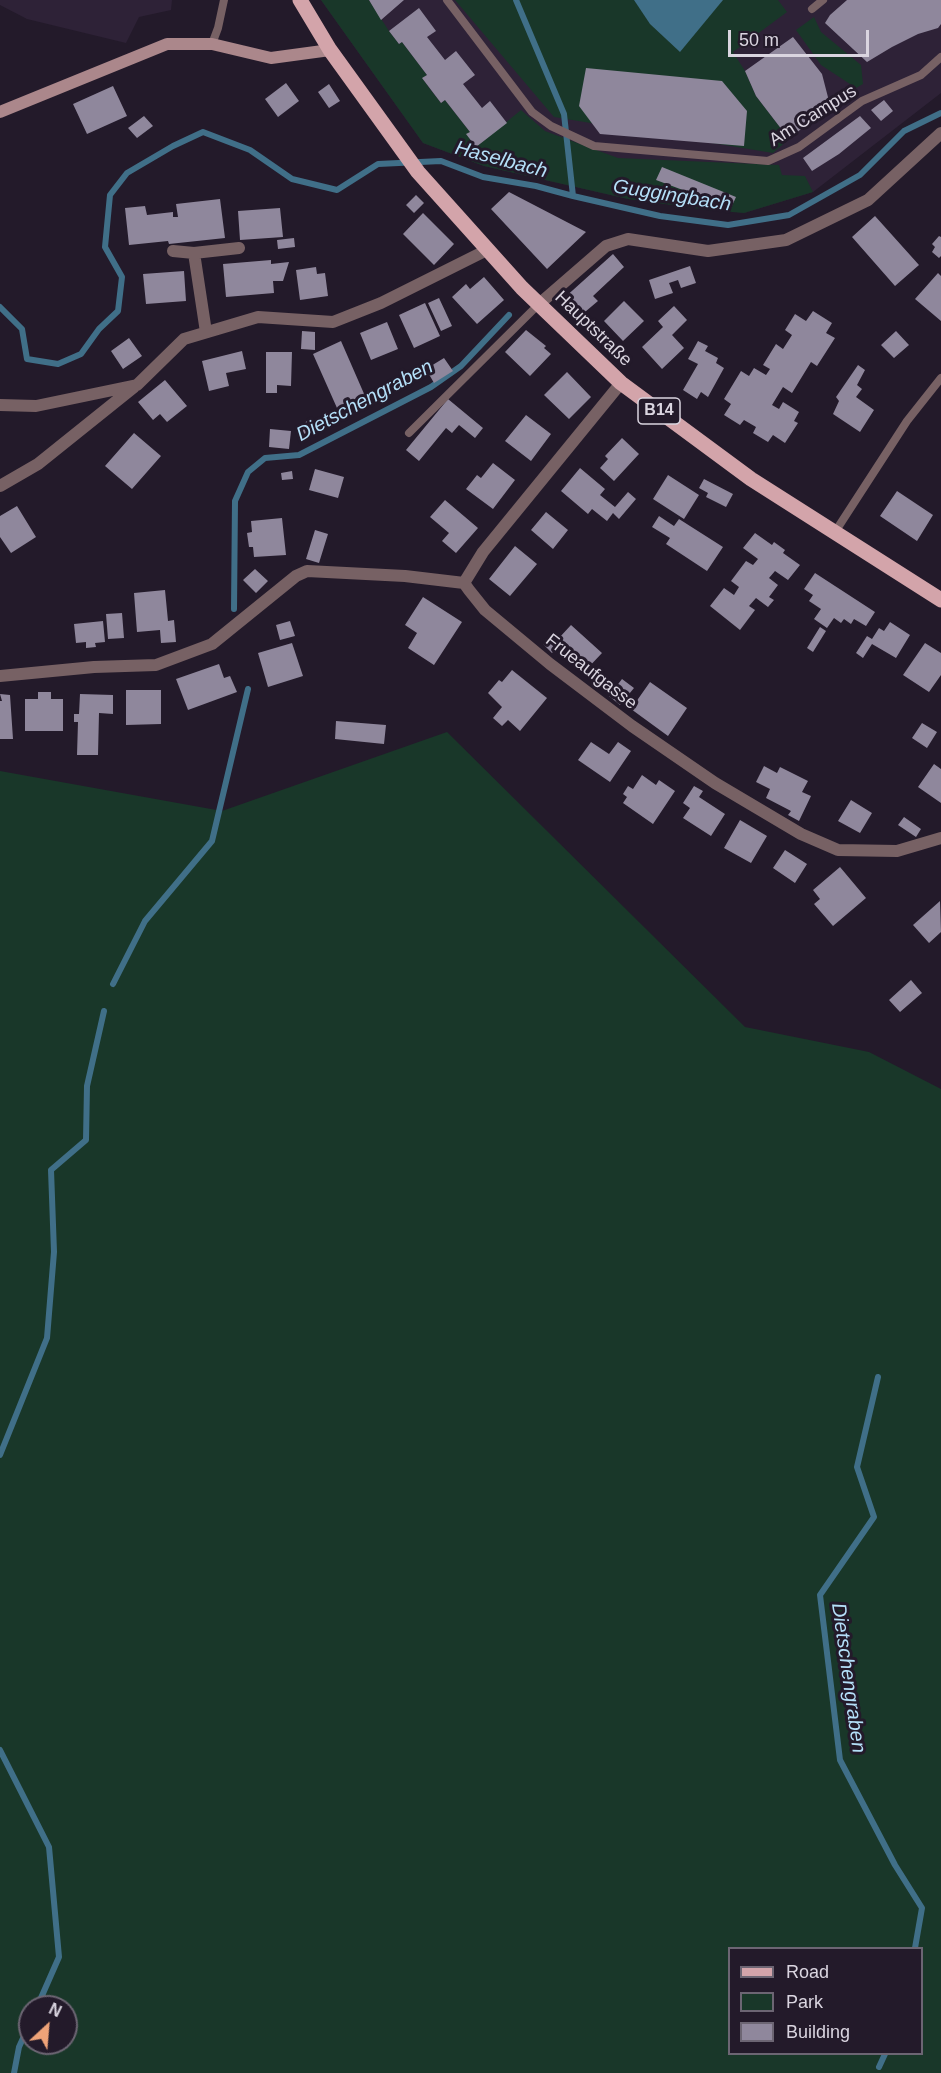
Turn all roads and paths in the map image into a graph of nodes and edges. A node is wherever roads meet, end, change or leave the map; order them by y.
1 (224, 0) edge
2 (300, 0) edge
3 (447, 0) edge
4 (823, 0) edge
5 (812, 9) dead end
6 (213, 44) junction
7 (330, 50) junction
8 (941, 57) edge
9 (0, 112) edge
10 (941, 133) edge
11 (238, 248) dead end
12 (487, 250) junction
13 (173, 251) dead end
14 (194, 253) junction
15 (538, 304) junction
16 (206, 332) junction
17 (941, 378) edge
18 (621, 383) junction
19 (137, 385) junction
20 (0, 405) edge
21 (409, 433) dead end
22 (0, 486) edge
23 (835, 532) junction
24 (464, 583) junction
25 (941, 600) edge
26 (0, 676) edge
27 (941, 838) edge

1 - 6 lane
2 - 7 main road, Hauptstraße / B14
3 - 8 lane, Am Campus
4 - 5 lane
6 - 7 street
6 - 9 street
7 - 12 main road, Hauptstraße / B14
10 - 15 street
11 - 14 street
12 - 15 main road, Hauptstraße / B14
12 - 16 street
13 - 14 street
14 - 16 street
15 - 18 main road, Hauptstraße / B14
15 - 21 lane
16 - 19 street
17 - 23 lane
18 - 23 main road, Hauptstraße / B14
18 - 24 street
19 - 20 street
19 - 22 street
23 - 25 main road, Hauptstraße / B14
24 - 26 street
24 - 27 street, Frueaufgasse

